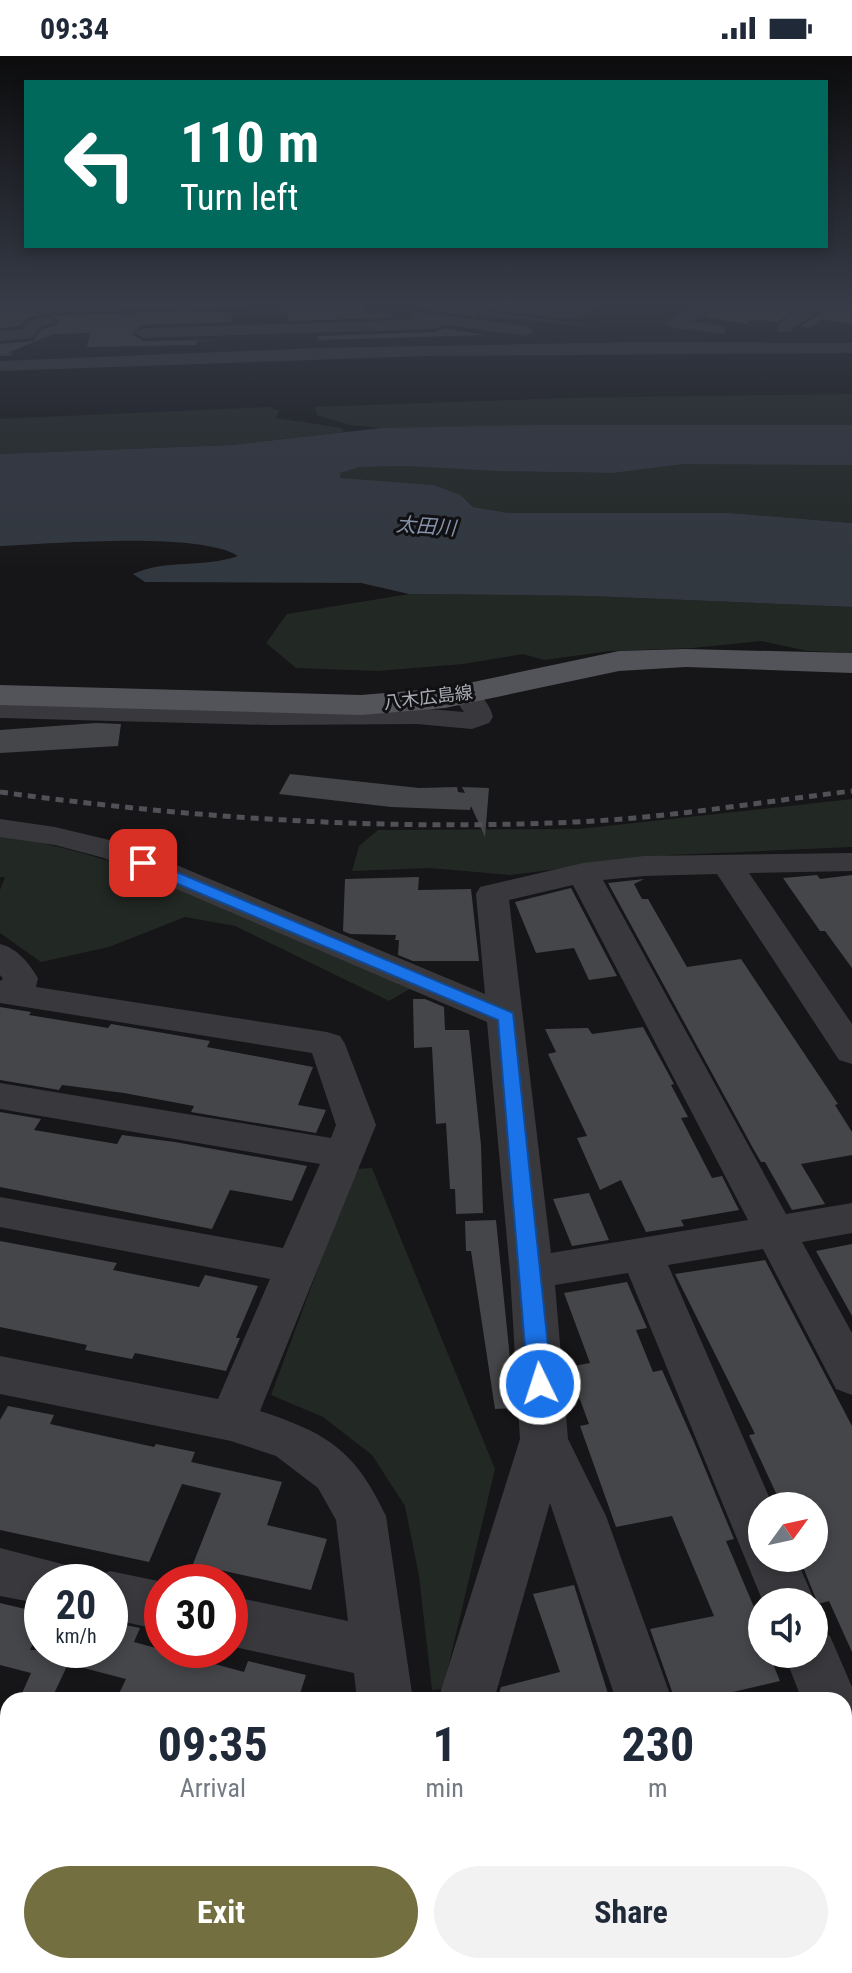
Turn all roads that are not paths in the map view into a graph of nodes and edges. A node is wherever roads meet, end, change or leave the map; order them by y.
1 (852, 663) edge
2 (464, 694) junction
3 (0, 695) edge
4 (0, 710) edge
5 (0, 811) edge
6 (66, 823) dead end
7 (0, 828) edge
8 (852, 862) edge
9 (728, 866) junction
10 (583, 873) junction
11 (0, 954) edge
12 (7, 994) edge
13 (507, 1017) junction
14 (852, 1052) edge
15 (0, 1096) edge
16 (345, 1154) junction
17 (0, 1212) edge
18 (852, 1218) edge
19 (775, 1232) junction
20 (642, 1254) junction
21 (295, 1267) junction
22 (532, 1273) junction
23 (0, 1375) edge
24 (852, 1376) edge
25 (232, 1421) junction
26 (544, 1439) junction
27 (748, 1505) edge
28 (0, 1572) edge
29 (24, 1577) edge
30 (248, 1628) edge
31 (817, 1668) edge
32 (382, 1677) edge
33 (468, 1692) edge
34 (641, 1692) edge
35 (827, 1692) edge

1 - 2 main road, 八木広島線
2 - 3 main road, 八木広島線
2 - 4 street
5 - 6 street
7 - 13 street
8 - 9 street
9 - 10 street
9 - 14 street
10 - 13 street
10 - 19 street
11 - 12 street
12 - 16 street
13 - 22 street
15 - 16 street
16 - 21 street
17 - 21 street
18 - 19 street
19 - 20 street
19 - 24 street
20 - 22 street
20 - 27 street
21 - 25 street
22 - 26 street
23 - 25 street
25 - 32 street
26 - 33 street
26 - 34 street
28 - 29 street
30 - 32 street
31 - 35 street

